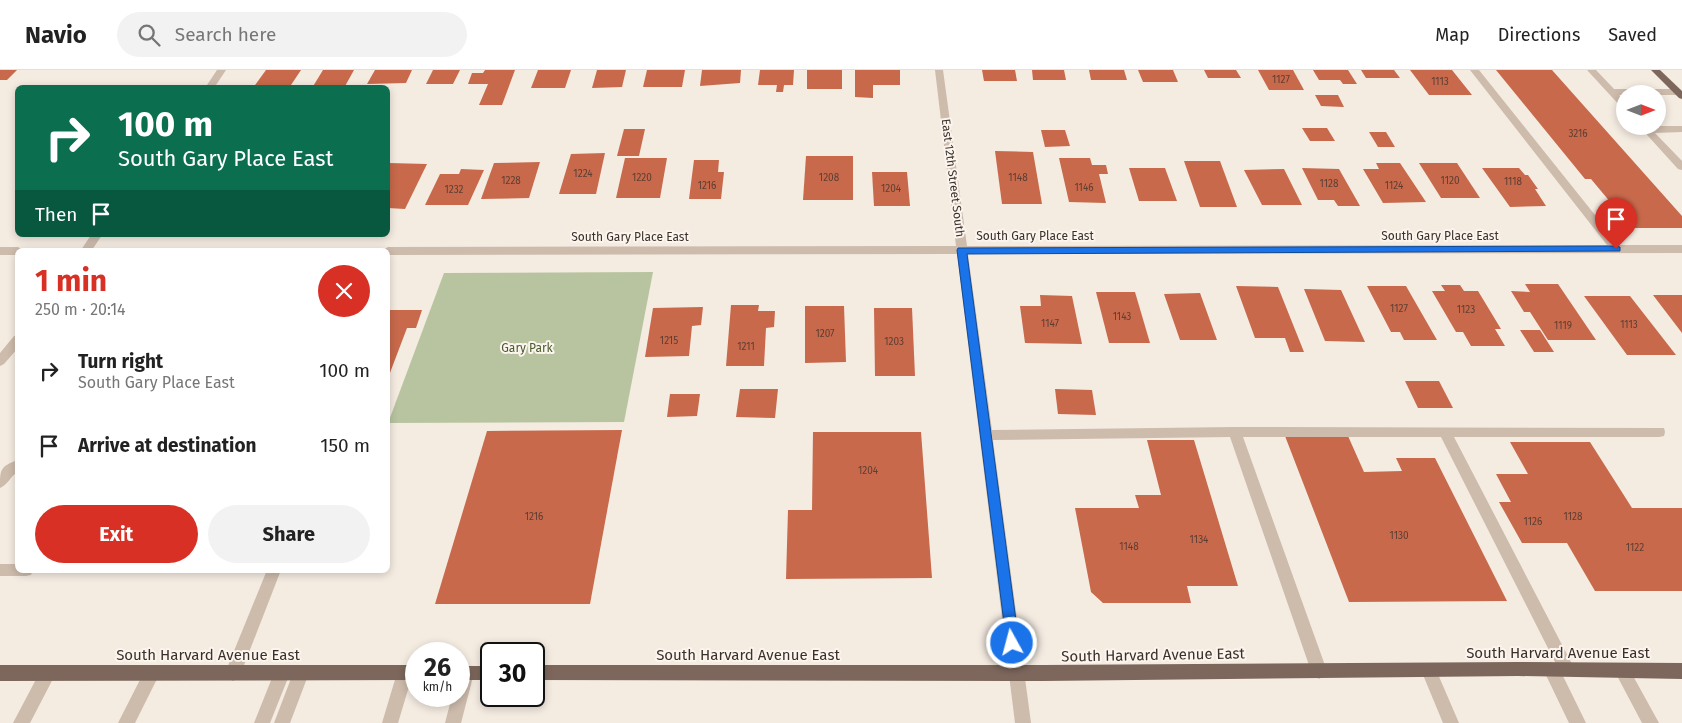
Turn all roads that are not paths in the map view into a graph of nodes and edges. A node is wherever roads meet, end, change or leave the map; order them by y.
1 (222, 70) edge
2 (939, 70) edge
3 (1474, 70) edge
4 (1591, 70) edge
5 (1655, 70) edge
6 (211, 85) edge
7 (1612, 92) junction
8 (1680, 94) edge
9 (1616, 96) edge
10 (1666, 129) edge
11 (1682, 129) edge
12 (1652, 135) edge
13 (1682, 167) edge
14 (96, 237) edge
15 (88, 248) edge
16 (1616, 249) junction
17 (1682, 249) edge
18 (962, 250) junction
19 (15, 251) edge
20 (390, 251) edge
21 (0, 252) edge
22 (15, 343) edge
23 (0, 361) edge
24 (1236, 432) junction
25 (1445, 432) junction
26 (1659, 432) dead end
27 (985, 435) junction
28 (15, 467) edge
29 (0, 482) edge
30 (0, 570) edge
31 (15, 570) edge
32 (273, 573) edge
33 (1319, 670) junction
34 (1429, 670) junction
35 (1559, 670) junction
36 (1622, 670) junction
37 (1682, 671) edge
38 (0, 673) edge
39 (48, 673) junction
40 (152, 673) junction
41 (233, 673) junction
42 (282, 673) junction
43 (301, 673) junction
44 (405, 673) edge
45 (545, 673) edge
46 (1016, 673) junction
47 (405, 686) edge
48 (456, 707) edge
49 (21, 723) edge
50 (126, 723) edge
51 (262, 723) edge
52 (282, 723) edge
53 (390, 723) edge
54 (453, 723) edge
55 (1023, 723) edge
56 (1452, 723) edge
57 (1578, 723) edge
58 (1651, 723) edge

1 - 6 street
2 - 18 street, East 12th Street South
3 - 16 street
4 - 7 street
5 - 8 main road
7 - 8 street
7 - 9 street
10 - 11 street
12 - 13 street
14 - 15 street
16 - 17 street, South Gary Place East
16 - 18 street, South Gary Place East
18 - 20 street, South Gary Place East
18 - 27 street, East 12th Street South
19 - 21 street
22 - 23 street
24 - 25 street
24 - 27 street
24 - 33 street
25 - 26 street
25 - 35 street
27 - 46 street, East 12th Street South
28 - 29 street
30 - 31 street
32 - 41 street
33 - 34 main road, South Harvard Avenue East
33 - 46 main road, South Harvard Avenue East
34 - 35 main road, South Harvard Avenue East
34 - 56 street
35 - 36 main road, South Harvard Avenue East
35 - 57 street
36 - 37 main road, South Harvard Avenue East
36 - 58 street
38 - 39 main road, South Harvard Avenue East
39 - 40 main road, South Harvard Avenue East
39 - 49 street
40 - 41 main road, South Harvard Avenue East
40 - 50 street
41 - 42 main road, South Harvard Avenue East
42 - 43 main road, South Harvard Avenue East
42 - 51 street
43 - 44 main road, South Harvard Avenue East
43 - 52 street
45 - 46 main road, South Harvard Avenue East
46 - 55 street, East 12th Street South
47 - 53 street
48 - 54 street

